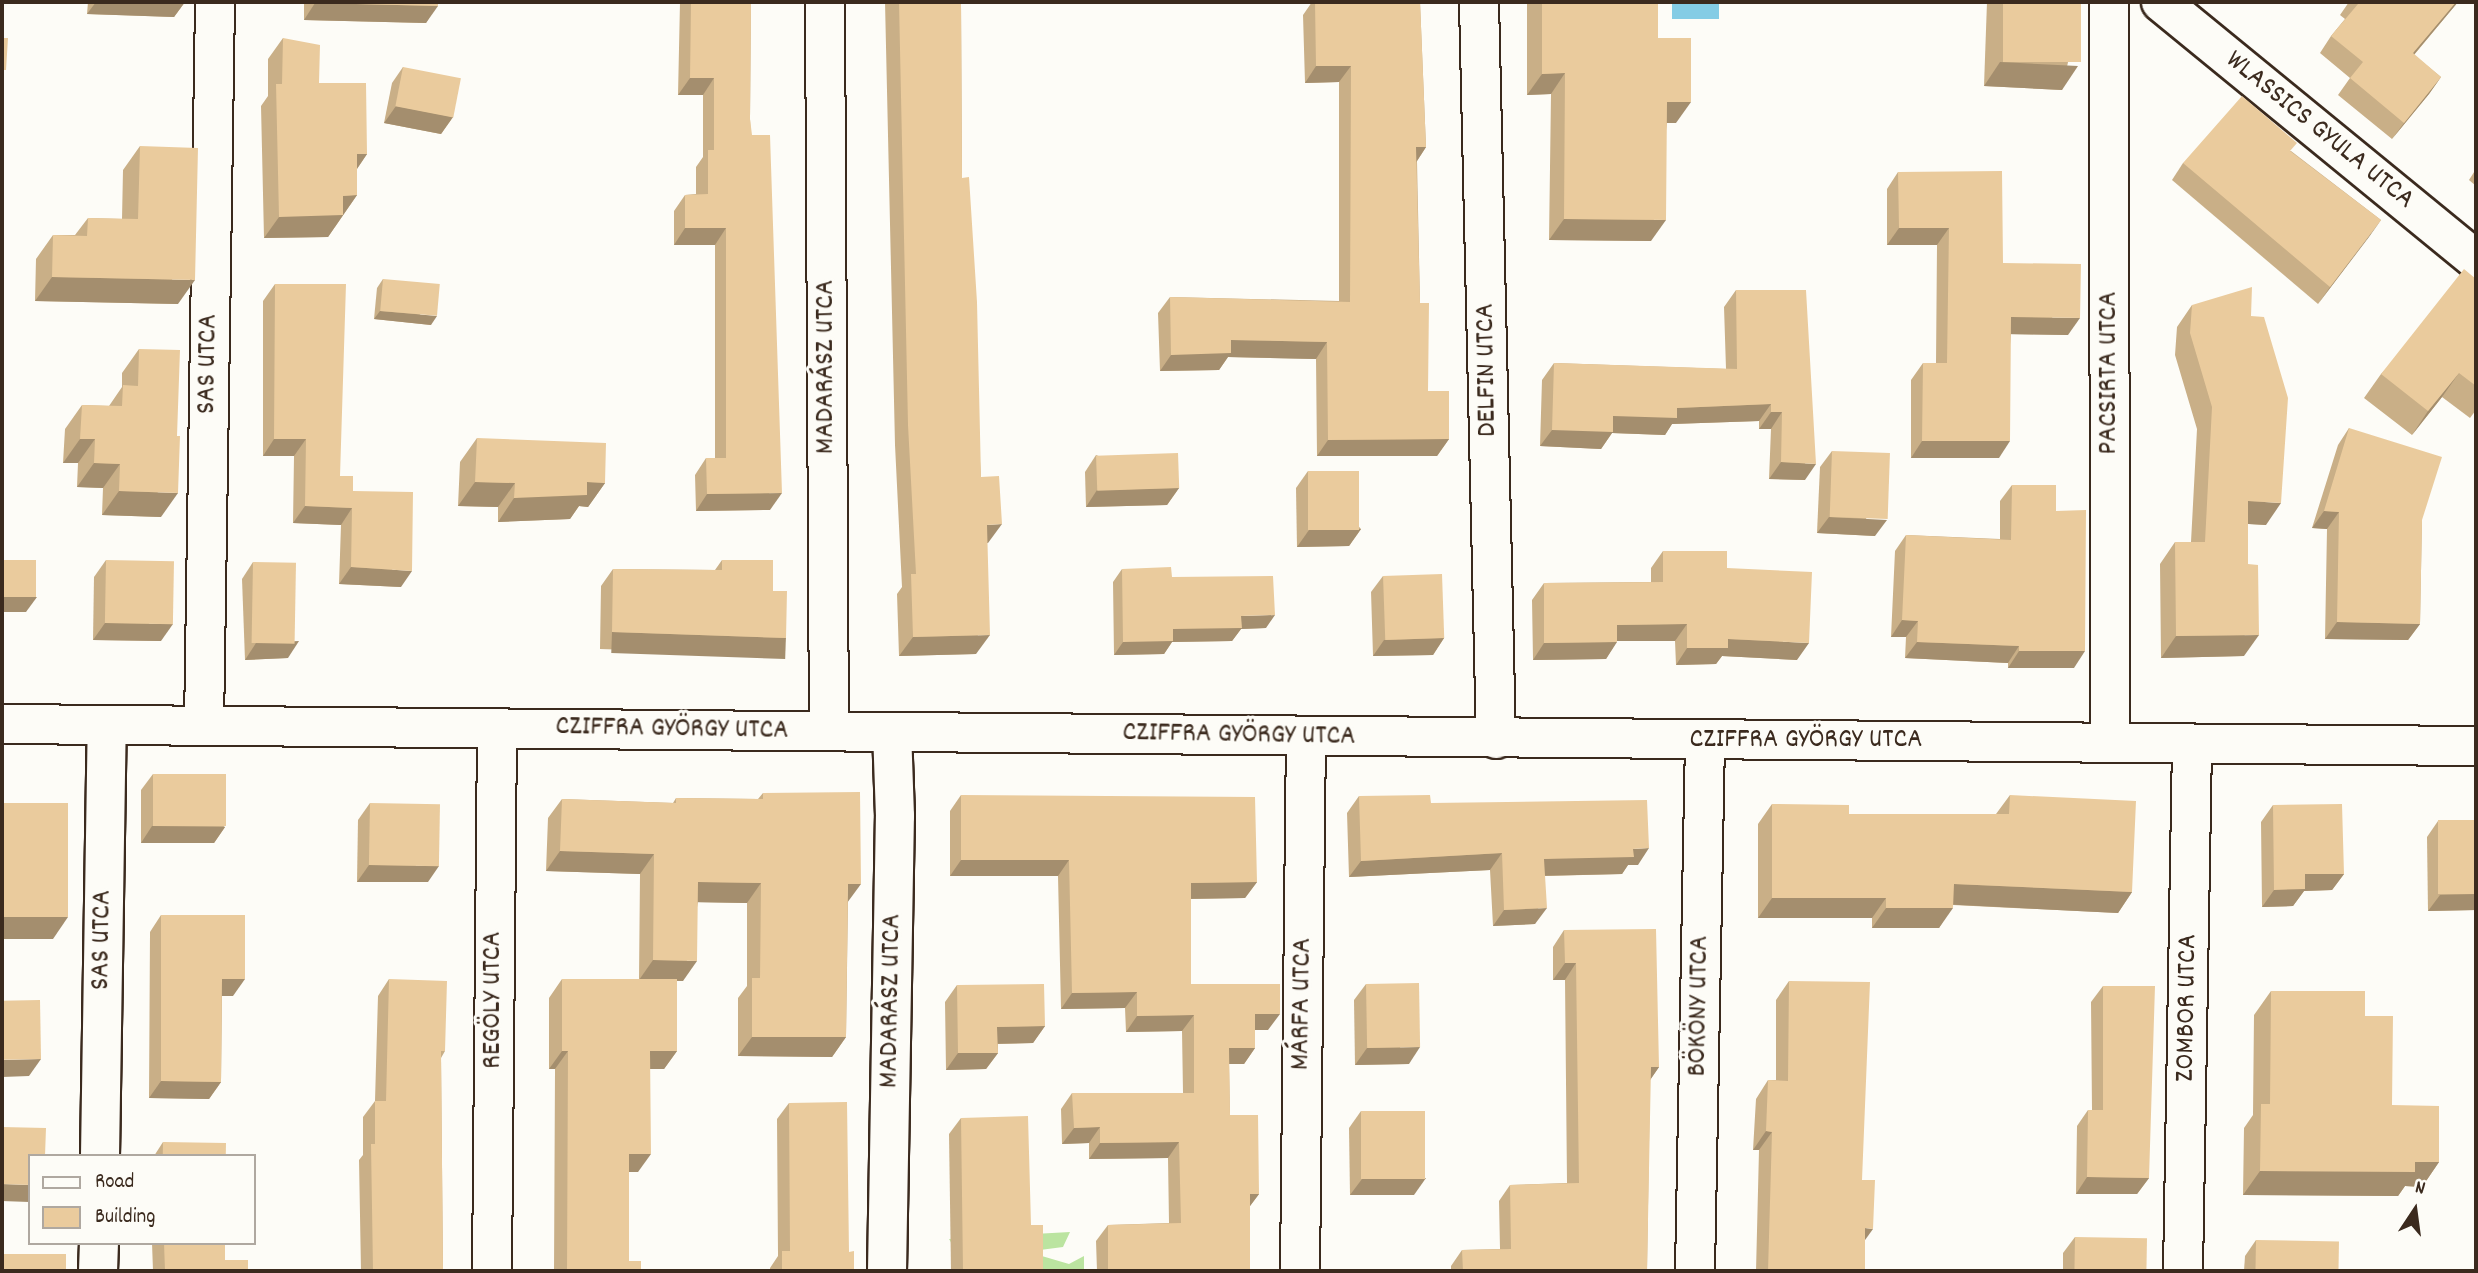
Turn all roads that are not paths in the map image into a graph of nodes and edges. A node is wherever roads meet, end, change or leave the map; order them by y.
1 (215, 2) edge
2 (825, 2) edge
3 (1479, 2) edge
4 (2109, 2) edge
5 (2161, 2) edge
6 (2476, 260) edge
7 (2, 724) edge
8 (107, 725) junction
9 (204, 726) junction
10 (496, 728) junction
11 (829, 731) junction
12 (892, 732) junction
13 (1306, 738) junction
14 (1496, 739) junction
15 (1705, 741) junction
16 (2110, 743) junction
17 (2192, 744) junction
18 (2476, 746) edge
19 (100, 1154) edge
20 (99, 1245) edge
21 (98, 1271) edge
22 (492, 1271) edge
23 (887, 1271) edge
24 (1300, 1271) edge
25 (1695, 1271) edge
26 (2183, 1271) edge

1 - 9 street, SAS UTCA
2 - 11 street, MADARÁSZ UTCA
3 - 14 street, DELFIN UTCA
4 - 16 street, PACSIRTA UTCA
5 - 6 street, WLASSICS GYULA UTCA
7 - 8 street, CZIFFRA GYÖRGY UTCA
8 - 9 street, CZIFFRA GYÖRGY UTCA
8 - 19 street, SAS UTCA
9 - 10 street, CZIFFRA GYÖRGY UTCA
10 - 11 street, CZIFFRA GYÖRGY UTCA
10 - 22 street, REGÖLY UTCA
11 - 12 street, CZIFFRA GYÖRGY UTCA
12 - 13 street, CZIFFRA GYÖRGY UTCA
12 - 23 street, MADARÁSZ UTCA
13 - 14 street, CZIFFRA GYÖRGY UTCA
13 - 24 street, MÁRFA UTCA
14 - 15 street, CZIFFRA GYÖRGY UTCA
15 - 16 street, CZIFFRA GYÖRGY UTCA
15 - 25 street, BÖKÖNY UTCA
16 - 17 street, CZIFFRA GYÖRGY UTCA
17 - 18 street, CZIFFRA GYÖRGY UTCA
17 - 26 street, ZOMBOR UTCA
20 - 21 street

